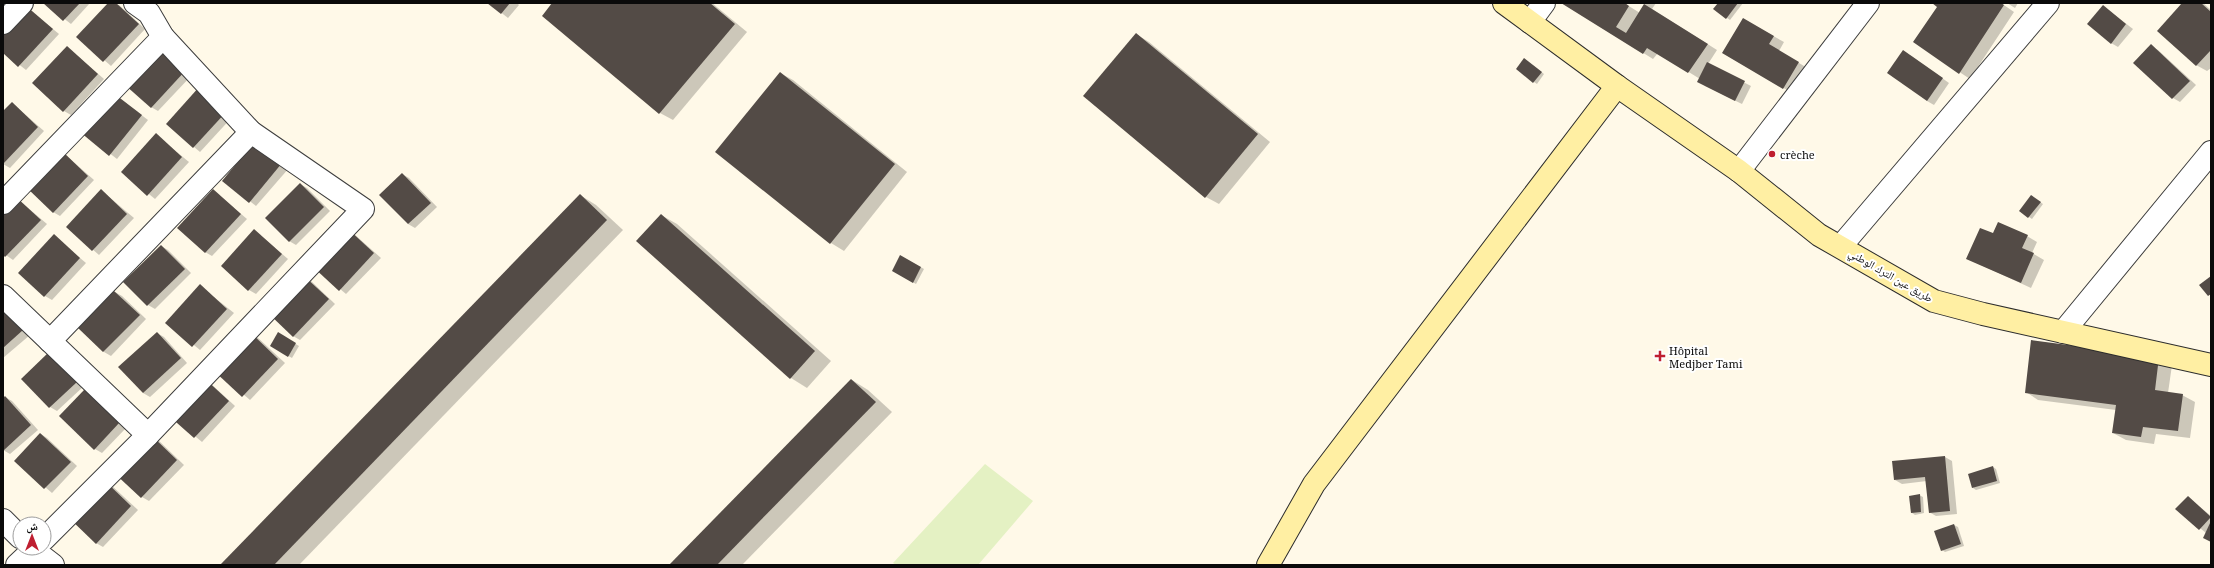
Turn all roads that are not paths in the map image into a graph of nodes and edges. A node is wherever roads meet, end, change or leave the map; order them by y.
1 (22, 3) edge
2 (135, 3) edge
3 (1504, 3) edge
4 (1544, 3) edge
5 (1868, 3) edge
6 (2048, 3) edge
7 (3, 22) edge
8 (1530, 22) junction
9 (163, 38) junction
10 (1617, 86) junction
11 (251, 132) junction
12 (2211, 152) edge
13 (1739, 172) junction
14 (3, 203) edge
15 (1841, 246) junction
16 (3, 296) edge
17 (2063, 332) junction
18 (50, 341) junction
19 (2211, 365) edge
20 (148, 435) junction
21 (3, 520) edge
22 (52, 526) edge
23 (12, 527) edge
24 (24, 556) edge
25 (44, 556) edge
26 (17, 565) edge
27 (53, 565) edge
28 (1268, 565) edge

1 - 7 street
2 - 9 street
3 - 8 main road, طريق عين الترك الوطني
4 - 8 street
5 - 13 street
6 - 15 street
8 - 10 main road, طريق عين الترك الوطني
9 - 11 street
9 - 14 street
10 - 13 main road, طريق عين الترك الوطني
10 - 28 main road
11 - 18 street
11 - 20 street
12 - 17 street
13 - 15 main road, طريق عين الترك الوطني
15 - 17 main road, طريق عين الترك الوطني
16 - 18 street
17 - 19 main road, طريق عين الترك الوطني
18 - 20 street
20 - 22 street
21 - 23 street
24 - 26 street
25 - 27 street

